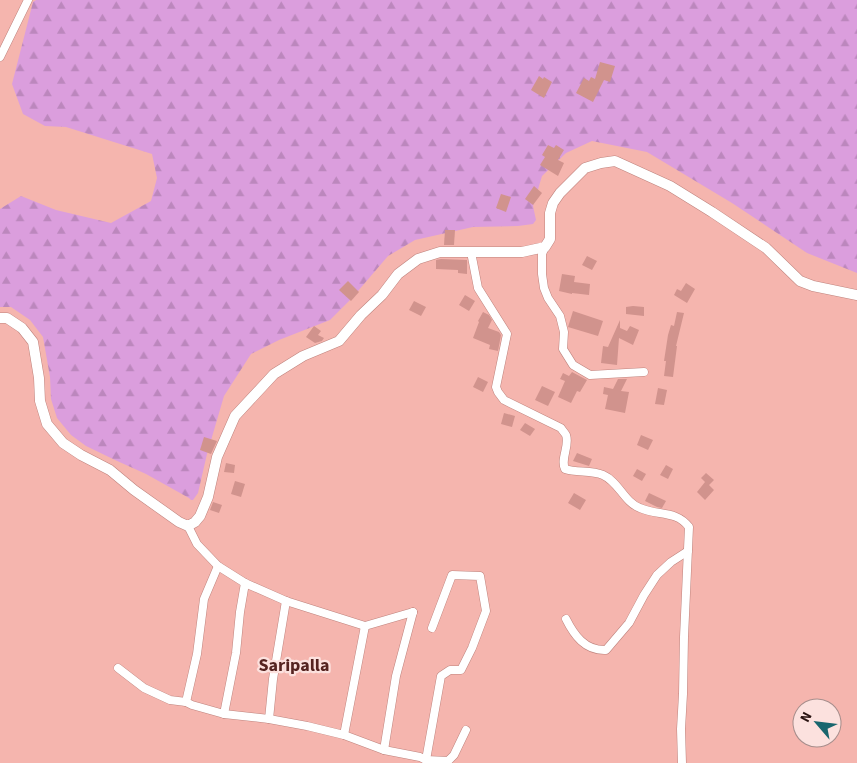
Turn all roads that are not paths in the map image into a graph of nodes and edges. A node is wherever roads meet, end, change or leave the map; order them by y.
1 (28, 0) edge
2 (0, 58) edge
3 (545, 247) junction
4 (471, 252) junction
5 (857, 295) edge
6 (0, 318) edge
7 (644, 372) dead end
8 (188, 526) junction
9 (688, 551) junction
10 (218, 566) junction
11 (245, 583) junction
12 (286, 601) junction
13 (566, 619) dead end
14 (365, 626) junction
15 (432, 628) dead end
16 (118, 668) dead end
17 (186, 702) junction
18 (224, 714) junction
19 (269, 719) junction
20 (466, 730) dead end
21 (344, 735) junction
22 (384, 750) junction
23 (426, 760) junction
24 (682, 763) edge

1 - 2 street
3 - 4 street
3 - 5 street
3 - 7 street
4 - 8 street
4 - 9 street
6 - 8 street
8 - 10 street
9 - 13 street
9 - 24 street
10 - 11 street
10 - 17 street
11 - 12 street
11 - 18 street
12 - 14 street
12 - 19 street
14 - 21 street
14 - 22 street
15 - 23 street
16 - 17 street
17 - 18 street
18 - 19 street
19 - 21 street
20 - 23 street
21 - 22 street
22 - 23 street

